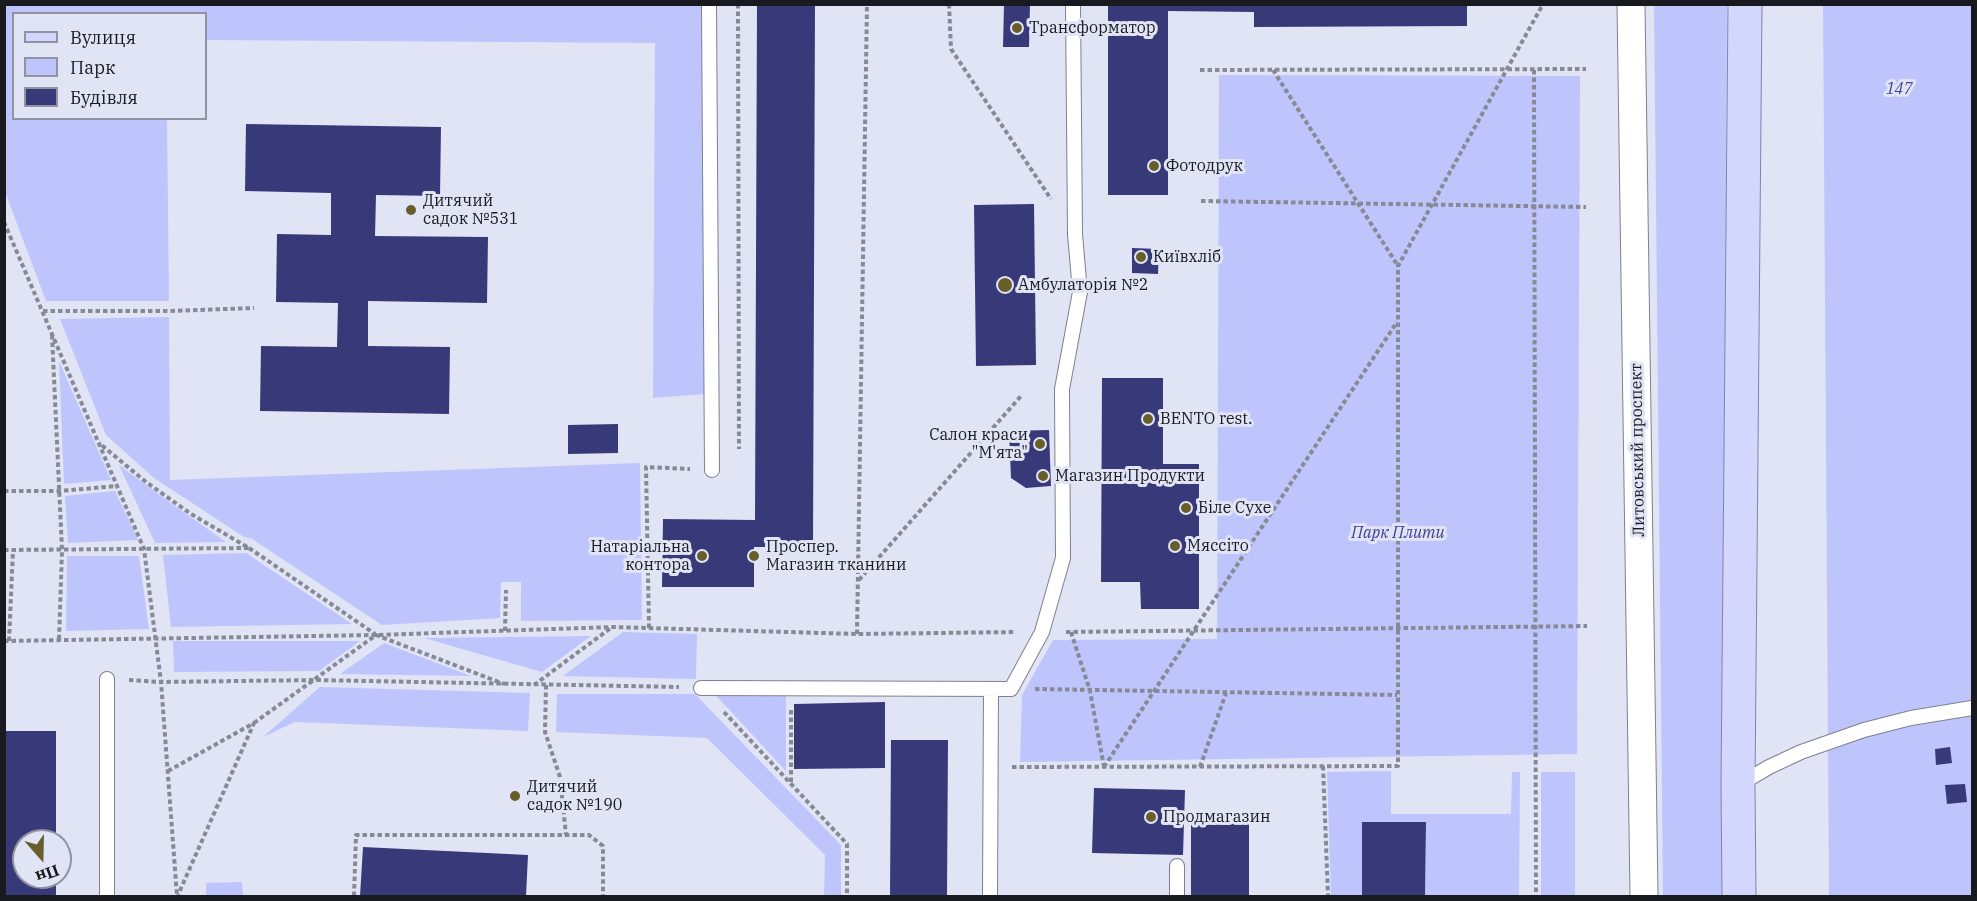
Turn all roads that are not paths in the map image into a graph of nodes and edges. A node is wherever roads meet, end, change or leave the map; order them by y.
1 (709, 4) edge
2 (1073, 4) edge
3 (1631, 4) edge
4 (1745, 4) edge
5 (712, 470) road end
6 (107, 679) road end
7 (701, 688) road end
8 (991, 690) junction
9 (1972, 708) edge
10 (1738, 785) junction
11 (1177, 866) dead end
12 (107, 897) edge
13 (990, 897) edge
14 (1177, 897) edge
15 (1644, 897) edge
16 (1739, 897) edge

1 - 5 lane
2 - 8 lane
3 - 15 street, Литовський проспект
4 - 10 main road
6 - 12 lane
7 - 8 lane
8 - 13 lane
9 - 10 lane
10 - 16 main road
11 - 14 lane

